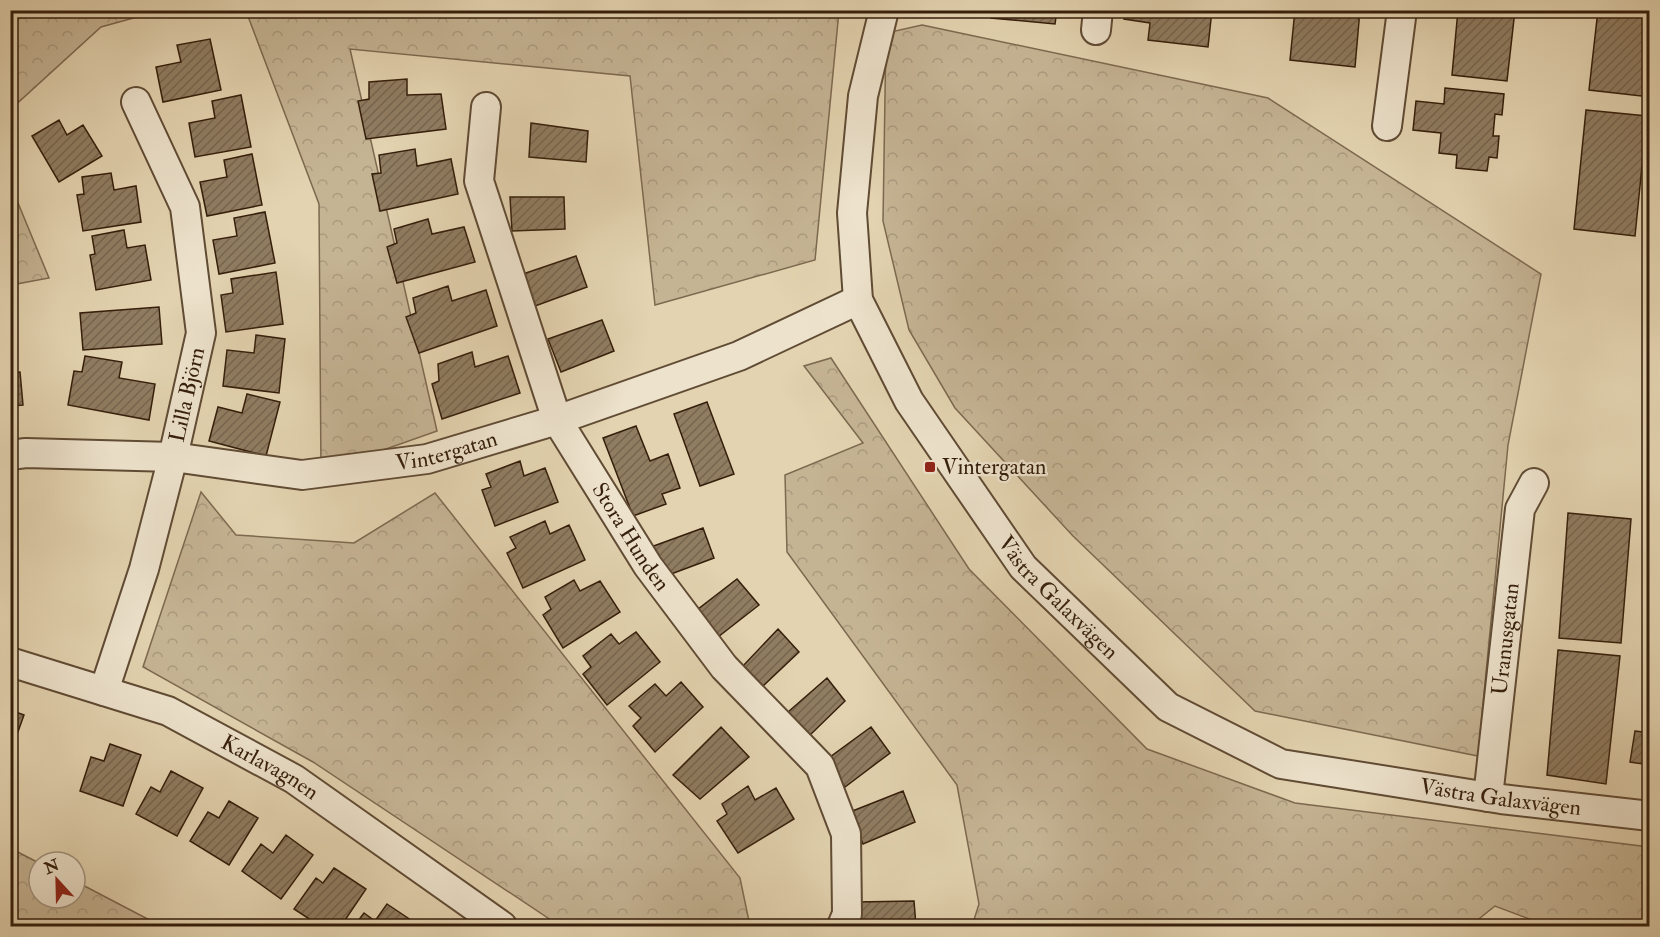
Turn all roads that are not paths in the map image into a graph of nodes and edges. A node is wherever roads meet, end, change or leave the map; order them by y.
1 (884, 10) edge
2 (1402, 10) edge
3 (136, 102) dead end
4 (486, 106) dead end
5 (1388, 126) dead end
6 (858, 300) junction
7 (557, 420) junction
8 (10, 455) edge
9 (173, 457) junction
10 (1534, 483) dead end
11 (10, 662) edge
12 (104, 691) junction
13 (1488, 797) junction
14 (1650, 816) edge
15 (502, 927) edge
16 (842, 927) edge

1 - 6 street, Västra Galaxvägen
2 - 5 street
3 - 9 street, Lilla Björn
4 - 7 street, Stora Hunden
6 - 7 street, Vintergatan
6 - 13 street, Västra Galaxvägen
7 - 9 street, Vintergatan
7 - 16 street, Stora Hunden
8 - 9 street, Vintergatan
9 - 12 street, Lilla Björn
10 - 13 street, Uranusgatan
11 - 12 street, Karlavagnen
12 - 15 street, Karlavagnen
13 - 14 street, Västra Galaxvägen

